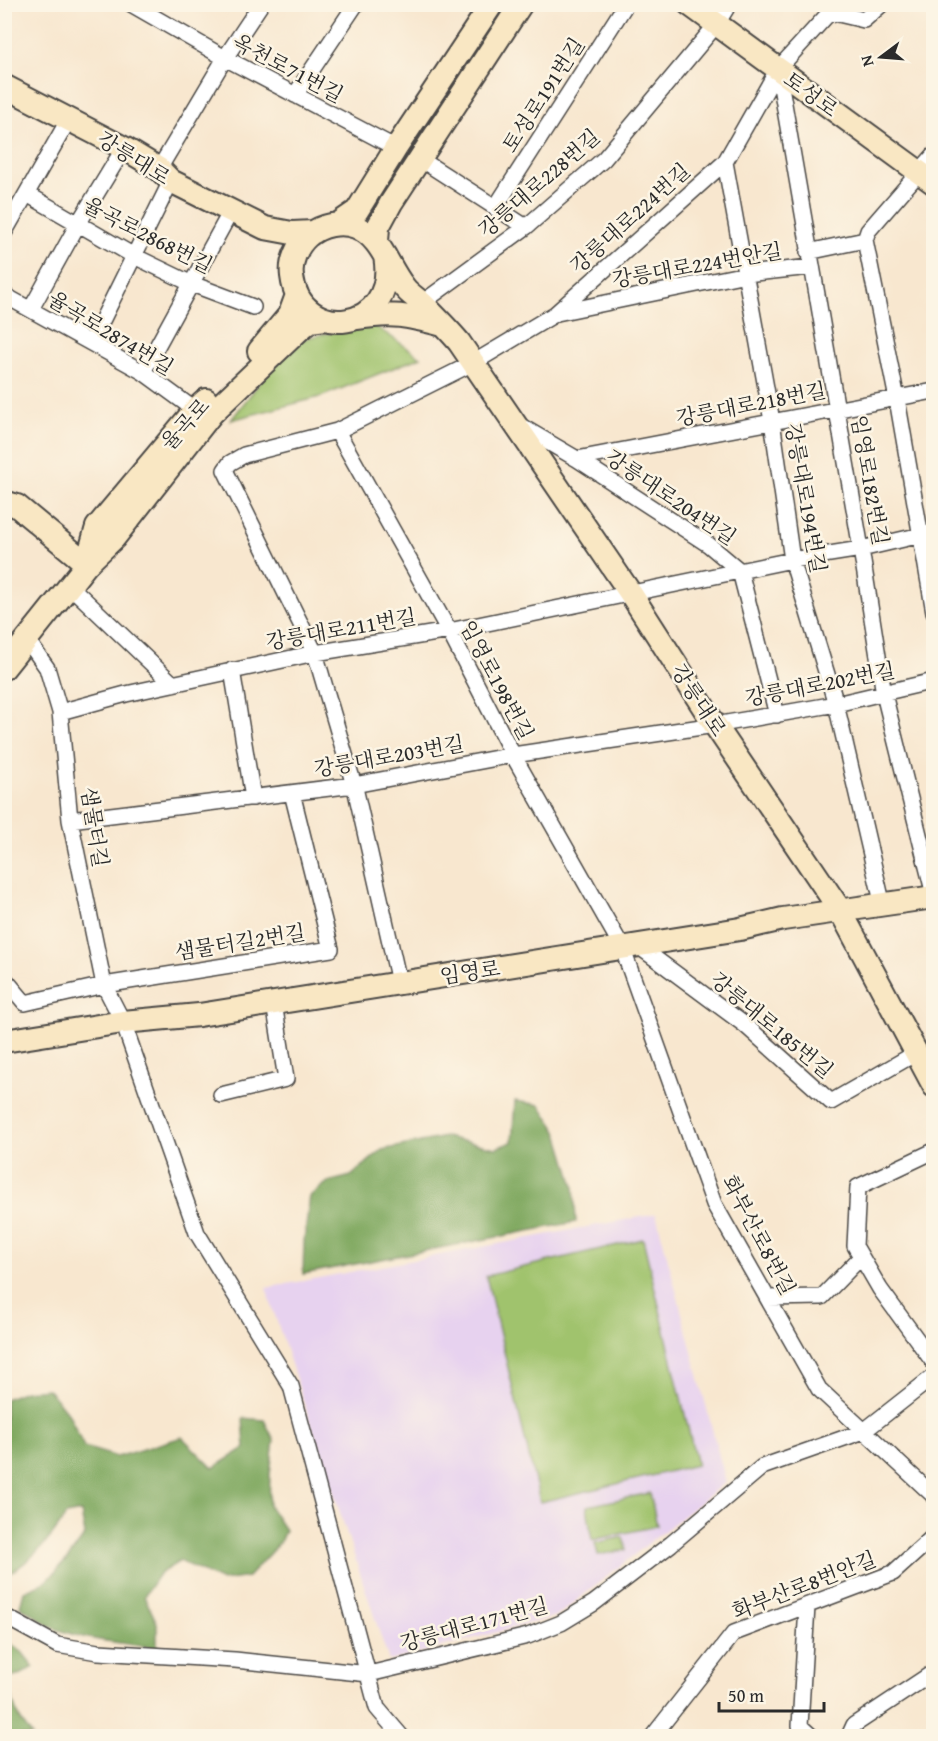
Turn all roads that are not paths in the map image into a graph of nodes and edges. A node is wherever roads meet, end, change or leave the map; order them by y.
1 (131, 4) edge
2 (261, 4) edge
3 (356, 4) edge
4 (492, 4) edge
5 (521, 4) edge
6 (626, 4) edge
7 (690, 4) edge
8 (729, 4) edge
9 (882, 4) edge
10 (925, 4) edge
11 (933, 7) edge
12 (716, 25) junction
13 (225, 58) junction
14 (778, 69) junction
15 (4, 86) edge
16 (295, 95) junction
17 (69, 119) junction
18 (124, 148) junction
19 (396, 148) junction
20 (420, 159) junction
21 (724, 162) junction
22 (929, 170) edge
23 (165, 175) junction
24 (27, 194) junction
25 (495, 208) junction
26 (231, 211) junction
27 (78, 224) junction
28 (338, 224) junction
29 (526, 227) junction
30 (265, 228) junction
31 (314, 232) junction
32 (4, 233) edge
33 (865, 240) junction
34 (381, 249) junction
35 (134, 256) junction
36 (809, 260) junction
37 (291, 272) junction
38 (746, 274) junction
39 (192, 284) junction
40 (4, 295) edge
41 (297, 295) junction
42 (422, 303) junction
43 (253, 307) dead end
44 (31, 309) junction
45 (555, 314) junction
46 (325, 319) junction
47 (355, 319) junction
48 (444, 325) junction
49 (91, 343) junction
50 (473, 363) junction
51 (143, 372) junction
52 (933, 391) edge
53 (897, 399) junction
54 (836, 408) junction
55 (195, 410) junction
56 (512, 421) junction
57 (772, 421) junction
58 (337, 431) junction
59 (577, 459) junction
60 (4, 502) edge
61 (927, 533) edge
62 (861, 549) junction
63 (792, 560) junction
64 (87, 564) junction
65 (740, 571) junction
66 (70, 586) junction
67 (631, 594) junction
68 (933, 612) edge
69 (449, 631) junction
70 (28, 641) junction
71 (315, 653) junction
72 (4, 668) edge
73 (232, 670) junction
74 (933, 681) edge
75 (173, 684) junction
76 (884, 694) junction
77 (836, 705) junction
78 (60, 712) junction
79 (777, 715) junction
80 (715, 725) junction
81 (513, 755) junction
82 (354, 785) junction
83 (292, 793) junction
84 (253, 798) junction
85 (70, 820) junction
86 (933, 896) edge
87 (883, 906) junction
88 (840, 910) junction
89 (630, 946) junction
90 (5, 980) edge
91 (399, 982) junction
92 (104, 985) junction
93 (274, 1003) junction
94 (123, 1022) junction
95 (4, 1041) edge
96 (923, 1056) edge
97 (933, 1086) edge
98 (221, 1095) dead end
99 (933, 1151) edge
100 (861, 1257) junction
101 (768, 1299) junction
102 (933, 1363) edge
103 (933, 1376) edge
104 (864, 1431) junction
105 (933, 1496) edge
106 (933, 1536) edge
107 (807, 1606) junction
108 (4, 1616) edge
109 (933, 1672) edge
110 (369, 1674) junction
111 (401, 1737) edge
112 (653, 1737) edge
113 (811, 1737) edge
114 (849, 1737) edge

1 - 13 street, 옥천로71번길
2 - 13 street
3 - 16 street
4 - 19 street
5 - 20 street
6 - 25 street, 토성로191번길
7 - 12 street, 토성로
8 - 12 street, 강릉대로228번길
9 - 14 street, 강릉대로224번길
10 - 11 street
12 - 14 street, 토성로
12 - 29 street, 강릉대로228번길
13 - 16 street, 옥천로71번길
13 - 23 street
14 - 21 street, 강릉대로224번길
14 - 22 street, 토성로
14 - 36 street, 임영로182번길
15 - 17 street, 강릉대로
16 - 19 street, 옥천로71번길
17 - 18 street, 강릉대로
17 - 24 street
18 - 23 street, 강릉대로
18 - 27 street
19 - 28 street
20 - 25 street
20 - 34 street
21 - 38 street, 강릉대로194번길
21 - 45 street, 강릉대로224번길
22 - 33 street
23 - 26 street, 강릉대로
23 - 35 street
24 - 27 street, 율곡로2868번길
24 - 32 street
25 - 29 street
26 - 30 street, 강릉대로
26 - 39 street
27 - 35 street, 율곡로2868번길
27 - 44 street
28 - 31 street
28 - 34 street
29 - 42 street, 강릉대로228번길
30 - 31 street
30 - 37 street
31 - 37 street
33 - 36 street, 강릉대로224번안길
33 - 53 street
34 - 42 street, 강릉대로
34 - 47 street
35 - 39 street, 율곡로2868번길
35 - 49 street
36 - 38 street, 강릉대로224번안길
36 - 54 street, 임영로182번길
37 - 41 street
38 - 45 street, 강릉대로224번안길
38 - 57 street, 강릉대로194번길
39 - 43 street, 율곡로2868번길
39 - 51 street
40 - 44 street, 율곡로2874번길
41 - 46 street
41 - 55 street, 율곡로
42 - 48 street, 강릉대로
44 - 49 street, 율곡로2874번길
45 - 50 street, 강릉대로224번길
46 - 47 street
46 - 64 street, 율곡로
47 - 48 street
48 - 50 street, 강릉대로
49 - 51 street, 율곡로2874번길
50 - 56 street, 강릉대로
50 - 58 street, 강릉대로224번길
51 - 55 street, 율곡로2874번길
52 - 53 street, 강릉대로218번길
53 - 54 street, 강릉대로218번길
53 - 61 street
54 - 57 street, 강릉대로218번길
54 - 62 street, 임영로182번길
55 - 64 street, 율곡로
56 - 59 street, 강릉대로204번길
56 - 67 street, 강릉대로
57 - 59 street, 강릉대로218번길
57 - 63 street, 강릉대로194번길
58 - 69 street, 임영로198번길
58 - 71 street, 강릉대로224번길
59 - 65 street, 강릉대로204번길
60 - 64 street
61 - 62 street, 강릉대로211번길
61 - 68 street
62 - 63 street, 강릉대로211번길
62 - 76 street, 임영로182번길
63 - 65 street, 강릉대로211번길
63 - 77 street, 강릉대로194번길
64 - 66 street, 율곡로
65 - 67 street, 강릉대로211번길
65 - 79 street, 강릉대로204번길
66 - 70 street, 율곡로
66 - 75 street
67 - 69 street, 강릉대로211번길
67 - 80 street, 강릉대로
69 - 71 street, 강릉대로211번길
69 - 81 street, 임영로198번길
70 - 72 street, 율곡로
70 - 78 street, 샘물터길
71 - 73 street, 강릉대로211번길
71 - 82 street
73 - 75 street, 강릉대로211번길
73 - 84 street
74 - 76 street, 강릉대로202번길
75 - 78 street, 강릉대로211번길
76 - 77 street, 강릉대로202번길
76 - 86 street, 임영로182번길
77 - 79 street, 강릉대로202번길
77 - 87 street, 강릉대로194번길
78 - 85 street, 샘물터길
79 - 80 street, 강릉대로202번길
80 - 81 street, 강릉대로203번길
80 - 88 street, 강릉대로
81 - 82 street, 강릉대로203번길
81 - 89 street, 임영로198번길
82 - 83 street, 강릉대로203번길
82 - 91 street
83 - 84 street, 강릉대로203번길
83 - 92 street, 샘물터길2번길
84 - 85 street, 강릉대로203번길
85 - 92 street, 샘물터길
86 - 87 street, 임영로
87 - 88 street, 임영로
88 - 89 street, 임영로
88 - 96 street, 강릉대로
89 - 91 street, 임영로
89 - 96 street, 강릉대로185번길
89 - 101 street, 화부산로8번길
90 - 92 street
91 - 93 street, 임영로
92 - 94 street, 샘물터길
93 - 94 street, 임영로
93 - 98 street
94 - 95 street, 임영로
94 - 110 street, 샘물터길
96 - 97 street, 강릉대로
99 - 100 street
100 - 101 street
100 - 102 street
101 - 104 street, 화부산로8번길
103 - 104 street, 강릉대로171번길
104 - 105 street, 화부산로8번길
104 - 110 street, 강릉대로171번길
106 - 107 street, 화부산로8번안길
107 - 112 street, 화부산로8번안길
107 - 113 street
108 - 110 street, 강릉대로171번길
109 - 114 street
110 - 111 street, 샘물터길

